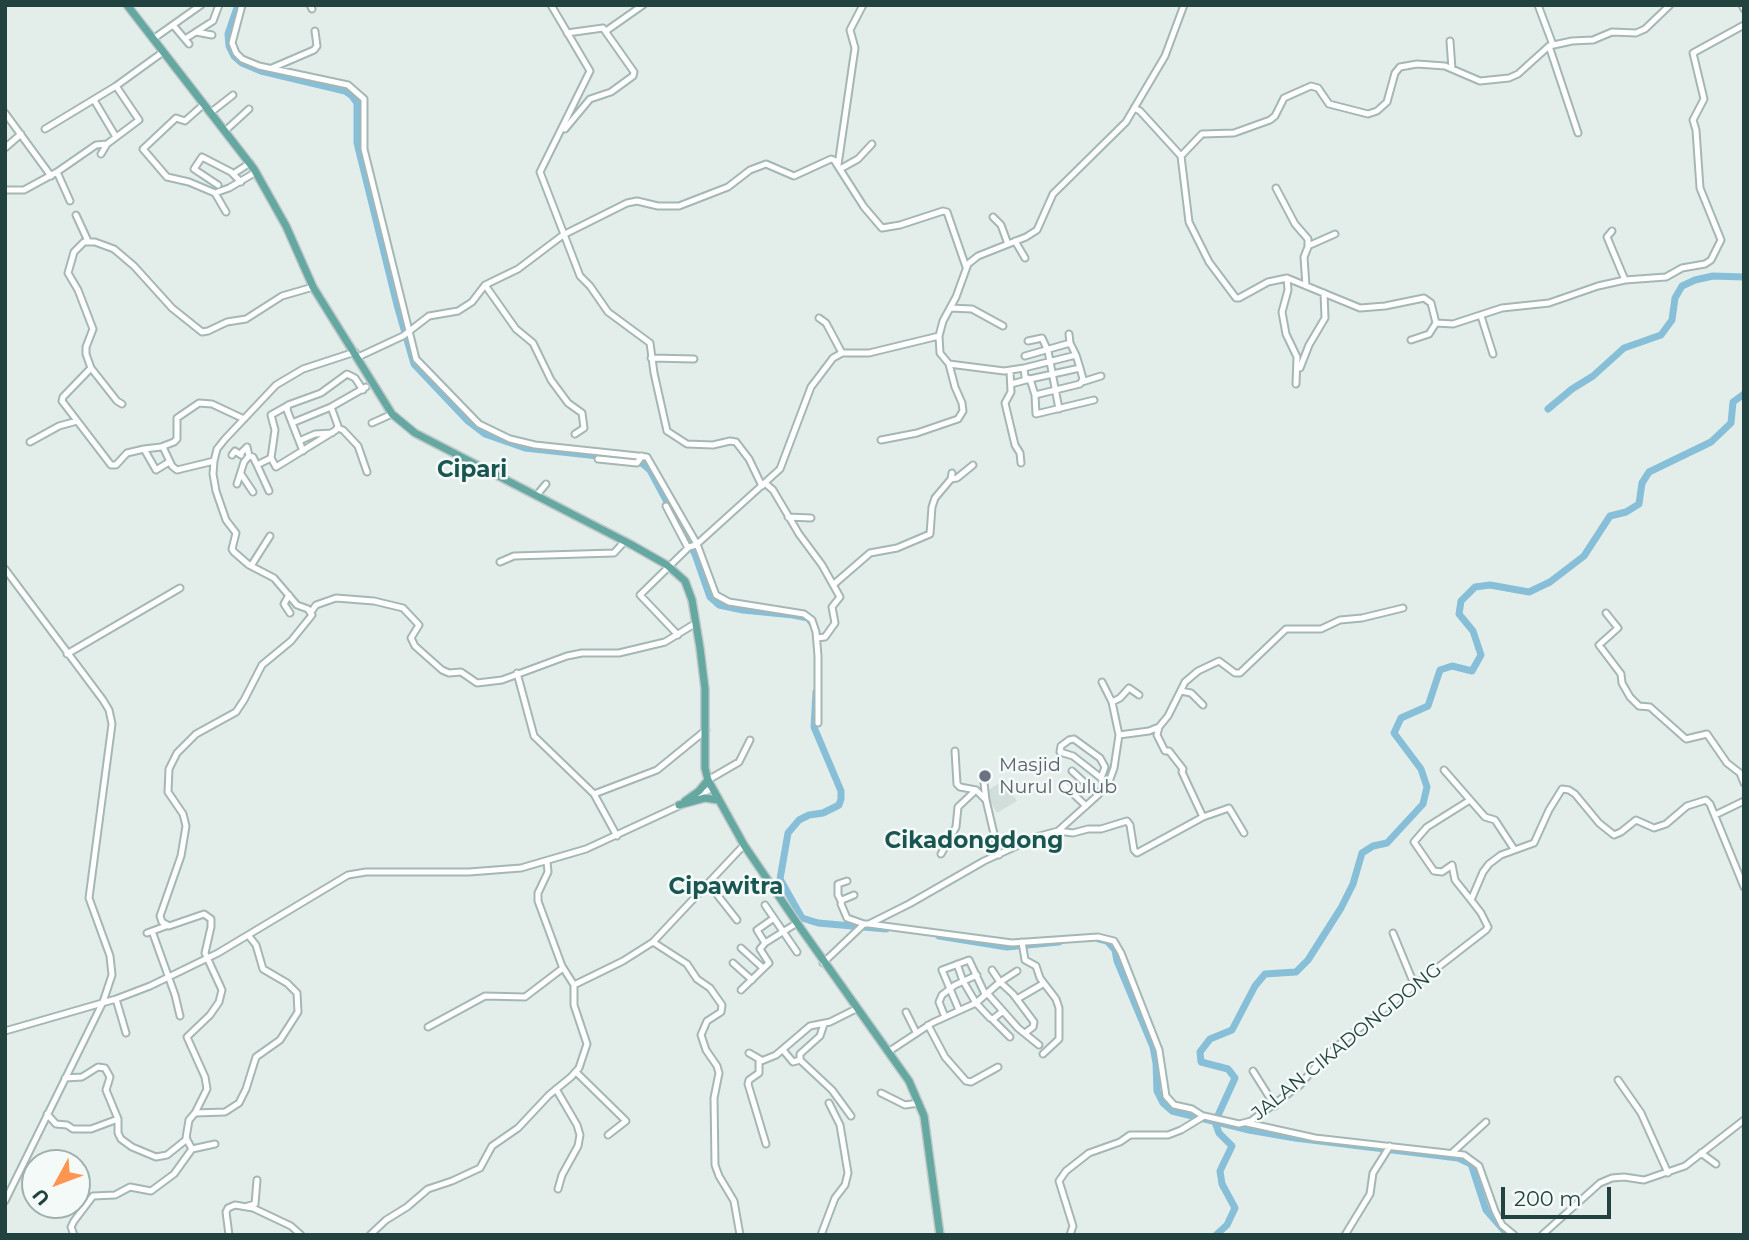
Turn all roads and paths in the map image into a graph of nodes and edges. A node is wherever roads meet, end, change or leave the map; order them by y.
1 (139, 5) edge
2 (201, 5) edge
3 (219, 5) edge
4 (242, 5) edge
5 (551, 5) edge
6 (643, 5) edge
7 (863, 5) edge
8 (1184, 5) edge
9 (1538, 5) edge
10 (1670, 5) edge
11 (129, 8) edge
12 (173, 25) junction
13 (1744, 25) edge
14 (315, 31) dead end
15 (196, 32) junction
16 (606, 32) junction
17 (567, 33) junction
18 (212, 36) dead end
19 (153, 39) junction
20 (1450, 41) dead end
21 (1551, 45) junction
22 (163, 52) junction
23 (272, 68) junction
24 (1452, 69) junction
25 (116, 86) junction
26 (233, 95) dead end
27 (94, 100) junction
28 (203, 105) junction
29 (5, 106) edge
30 (249, 108) dead end
31 (1134, 108) junction
32 (5, 113) edge
33 (210, 113) junction
34 (45, 129) dead end
35 (225, 131) junction
36 (1578, 133) dead end
37 (21, 134) junction
38 (558, 136) junction
39 (116, 137) junction
40 (107, 144) junction
41 (872, 144) dead end
42 (5, 148) edge
43 (101, 154) dead end
44 (1181, 156) junction
45 (250, 163) junction
46 (839, 167) junction
47 (256, 172) junction
48 (54, 174) junction
49 (233, 174) junction
50 (241, 182) junction
51 (218, 185) dead end
52 (1276, 188) dead end
53 (5, 190) edge
54 (215, 193) junction
55 (70, 201) dead end
56 (226, 212) dead end
57 (76, 215) dead end
58 (993, 217) dead end
59 (1612, 231) dead end
60 (1335, 234) dead end
61 (564, 235) junction
62 (88, 241) junction
63 (1007, 244) junction
64 (1017, 244) junction
65 (1308, 246) junction
66 (1024, 258) dead end
67 (965, 267) junction
68 (1287, 278) junction
69 (1625, 280) junction
70 (485, 285) junction
71 (1306, 286) junction
72 (313, 287) junction
73 (1324, 293) junction
74 (950, 308) junction
75 (1481, 316) junction
76 (819, 318) dead end
77 (1436, 323) junction
78 (1003, 326) dead end
79 (406, 334) junction
80 (1069, 334) dead end
81 (939, 336) junction
82 (1411, 340) dead end
83 (1028, 341) dead end
84 (1070, 343) junction
85 (1048, 351) junction
86 (842, 353) junction
87 (1493, 354) dead end
88 (356, 355) junction
89 (1076, 355) junction
90 (1025, 356) dead end
91 (651, 358) junction
92 (694, 359) dead end
93 (1050, 362) junction
94 (949, 364) junction
95 (91, 368) junction
96 (1024, 368) junction
97 (1080, 368) junction
98 (1010, 371) junction
99 (1052, 375) junction
100 (1298, 375) junction
101 (1101, 376) dead end
102 (1030, 379) junction
103 (1082, 382) junction
104 (1011, 384) junction
105 (1296, 384) dead end
106 (366, 387) junction
107 (1055, 388) junction
108 (1035, 394) junction
109 (1094, 400) dead end
110 (122, 404) dead end
111 (287, 406) junction
112 (332, 409) junction
113 (1059, 409) junction
114 (392, 414) junction
115 (244, 419) junction
116 (77, 421) junction
117 (292, 423) junction
118 (372, 423) dead end
119 (338, 428) junction
120 (101, 433) dead end
121 (332, 433) junction
122 (575, 434) dead end
123 (92, 438) junction
124 (881, 440) dead end
125 (299, 441) junction
126 (30, 442) dead end
127 (163, 447) junction
128 (144, 449) junction
129 (303, 451) junction
130 (240, 454) junction
131 (232, 455) dead end
132 (247, 458) junction
133 (271, 458) junction
134 (598, 459) dead end
135 (639, 460) junction
136 (214, 461) junction
137 (169, 462) junction
138 (1021, 463) dead end
139 (257, 465) junction
140 (973, 465) dead end
141 (368, 472) dead end
142 (241, 474) junction
143 (237, 484) dead end
144 (546, 484) dead end
145 (764, 485) junction
146 (269, 491) dead end
147 (253, 492) dead end
148 (536, 495) junction
149 (666, 506) dead end
150 (788, 517) junction
151 (811, 519) dead end
152 (270, 536) dead end
153 (625, 541) junction
154 (693, 546) junction
155 (500, 562) dead end
156 (251, 566) junction
157 (670, 567) junction
158 (5, 569) edge
159 (833, 585) junction
160 (180, 588) dead end
161 (289, 595) junction
162 (1403, 608) dead end
163 (311, 612) junction
164 (290, 613) dead end
165 (1606, 613) dead end
166 (695, 623) junction
167 (678, 635) junction
168 (817, 638) junction
169 (66, 654) junction
170 (517, 673) junction
171 (1102, 682) dead end
172 (1181, 691) junction
173 (1139, 695) dead end
174 (1112, 702) junction
175 (1203, 705) dead end
176 (818, 723) dead end
177 (1159, 727) junction
178 (706, 730) junction
179 (1119, 735) junction
180 (750, 740) dead end
181 (955, 751) dead end
182 (1444, 770) dead end
183 (1072, 771) dead end
184 (1101, 778) junction
185 (708, 780) junction
186 (984, 783) dead end
187 (1744, 783) edge
188 (1063, 784) dead end
189 (1105, 787) junction
190 (711, 789) junction
191 (976, 790) junction
192 (594, 793) junction
193 (1098, 794) junction
194 (718, 800) junction
195 (986, 800) junction
196 (1470, 800) junction
197 (1744, 801) edge
198 (679, 805) junction
199 (1086, 806) junction
200 (1715, 815) junction
201 (1203, 817) junction
202 (1058, 831) junction
203 (1244, 833) dead end
204 (617, 836) junction
205 (744, 845) junction
206 (1514, 849) junction
207 (941, 854) dead end
208 (999, 855) junction
209 (547, 862) junction
210 (848, 881) dead end
211 (708, 883) junction
212 (1744, 887) edge
213 (854, 895) dead end
214 (1471, 900) junction
215 (841, 901) junction
216 (765, 905) dead end
217 (774, 918) junction
218 (737, 920) dead end
219 (797, 923) junction
220 (166, 926) junction
221 (864, 926) junction
222 (783, 931) junction
223 (1393, 933) dead end
224 (248, 934) junction
225 (653, 942) junction
226 (765, 943) junction
227 (1022, 945) junction
228 (741, 948) dead end
229 (760, 949) junction
230 (797, 953) dead end
231 (752, 958) junction
232 (206, 959) junction
233 (733, 963) dead end
234 (823, 963) junction
235 (957, 964) junction
236 (563, 968) junction
237 (763, 968) junction
238 (992, 970) dead end
239 (1017, 971) dead end
240 (977, 975) junction
241 (168, 978) junction
242 (752, 979) junction
243 (963, 981) junction
244 (1000, 982) junction
245 (1414, 984) junction
246 (574, 985) junction
247 (1041, 985) dead end
248 (741, 990) dead end
249 (949, 990) junction
250 (986, 993) junction
251 (116, 999) junction
252 (1017, 999) junction
253 (103, 1002) junction
254 (976, 1003) junction
255 (1067, 1008) dead end
256 (856, 1009) junction
257 (1059, 1009) junction
258 (959, 1010) junction
259 (1003, 1011) junction
260 (906, 1012) dead end
261 (180, 1016) dead end
262 (945, 1017) junction
263 (992, 1019) junction
264 (824, 1024) junction
265 (928, 1025) junction
266 (428, 1027) dead end
267 (5, 1031) edge
268 (916, 1032) junction
269 (126, 1033) dead end
270 (1025, 1033) junction
271 (1010, 1037) dead end
272 (1039, 1045) dead end
273 (783, 1050) junction
274 (888, 1052) junction
275 (749, 1054) dead end
276 (1043, 1054) dead end
277 (761, 1060) junction
278 (800, 1060) junction
279 (998, 1067) dead end
280 (1253, 1071) dead end
281 (576, 1072) junction
282 (65, 1078) junction
283 (1618, 1080) dead end
284 (556, 1089) junction
285 (881, 1093) dead end
286 (829, 1103) dead end
287 (919, 1103) junction
288 (1275, 1106) junction
289 (195, 1113) junction
290 (47, 1114) junction
291 (850, 1116) dead end
292 (1202, 1117) junction
293 (118, 1119) junction
294 (1486, 1122) dead end
295 (1743, 1122) edge
296 (1247, 1123) junction
297 (608, 1135) dead end
298 (187, 1139) junction
299 (215, 1144) dead end
300 (766, 1144) dead end
301 (192, 1149) junction
302 (1389, 1149) junction
303 (1453, 1152) junction
304 (1701, 1153) junction
305 (1716, 1164) dead end
306 (1668, 1173) junction
307 (257, 1180) dead end
308 (558, 1189) dead end
309 (5, 1201) edge
310 (248, 1206) junction
311 (1511, 1233) edge
312 (74, 1235) edge
313 (229, 1235) edge
314 (301, 1235) edge
315 (370, 1235) edge
316 (740, 1235) edge
317 (821, 1235) edge
318 (940, 1235) edge
319 (1070, 1235) edge
320 (1345, 1235) edge
321 (1542, 1235) edge

1 - 11 street
2 - 12 street
3 - 15 street
4 - 23 street
5 - 17 street
6 - 16 street
7 - 46 street
8 - 31 street
9 - 21 street
10 - 21 street
11 - 19 main road
12 - 15 street
12 - 19 street
13 - 69 street
14 - 23 street
15 - 18 street
16 - 17 street
16 - 38 street
17 - 38 street
19 - 22 main road
20 - 24 street
21 - 24 street
21 - 36 street
22 - 25 street
22 - 28 main road
23 - 79 street
24 - 44 street
25 - 27 street
25 - 39 street
26 - 33 street
27 - 34 street
27 - 39 street
28 - 33 main road
28 - 54 street
29 - 32 street
30 - 35 street
31 - 44 street
31 - 64 street
32 - 37 street
33 - 35 main road
35 - 45 main road
37 - 42 street
37 - 48 street
38 - 61 street
39 - 40 street
40 - 43 street
40 - 48 street
41 - 46 street
44 - 68 street
45 - 47 main road
45 - 49 street
46 - 61 street
46 - 67 street
47 - 50 street
47 - 72 main road
48 - 53 street
48 - 55 street
49 - 50 street
49 - 51 street
50 - 54 street
52 - 65 street
54 - 56 street
57 - 62 street
58 - 63 street
59 - 69 street
60 - 65 street
61 - 70 street
61 - 91 street
62 - 72 street
62 - 95 street
63 - 64 street
63 - 67 street
64 - 66 street
65 - 71 street
67 - 74 street
68 - 71 street
68 - 100 street
69 - 75 street
70 - 79 street
70 - 122 street
71 - 73 street
72 - 88 main road
73 - 77 street
73 - 100 street
74 - 78 street
74 - 81 street
75 - 77 street
75 - 87 street
76 - 86 street
77 - 82 street
79 - 88 street
79 - 135 street
80 - 84 street
81 - 86 street
81 - 94 street
83 - 85 street
84 - 85 street
84 - 89 street
85 - 90 street
85 - 93 street
86 - 145 street
88 - 106 main road
88 - 115 street
89 - 93 street
89 - 97 street
91 - 92 street
91 - 145 street
93 - 96 street
93 - 99 street
94 - 98 street
94 - 124 street
95 - 110 street
95 - 116 street
96 - 98 street
96 - 102 street
97 - 99 street
97 - 103 street
98 - 104 street
99 - 102 street
99 - 107 street
100 - 105 street
101 - 103 street
102 - 104 street
102 - 108 street
103 - 107 street
104 - 138 street
106 - 111 street
106 - 112 street
106 - 114 main road
107 - 108 street
107 - 113 street
108 - 113 street
109 - 113 street
111 - 117 street
111 - 133 street
112 - 117 street
112 - 119 street
114 - 118 street
114 - 148 main road
115 - 127 street
115 - 136 street
116 - 123 street
116 - 126 street
117 - 125 street
119 - 121 street
119 - 141 street
120 - 123 street
121 - 125 street
121 - 129 street
123 - 128 street
125 - 129 street
127 - 128 street
127 - 137 street
128 - 137 street
129 - 133 street
130 - 131 street
130 - 132 street
130 - 132 street
132 - 139 street
132 - 142 street
133 - 139 street
134 - 135 street
135 - 154 street
136 - 137 street
136 - 156 street
139 - 146 street
140 - 159 street
142 - 143 street
142 - 147 street
144 - 148 street
145 - 150 street
145 - 154 street
148 - 153 main road
149 - 154 street
150 - 151 street
150 - 159 street
152 - 156 street
153 - 155 street
153 - 157 main road
154 - 157 street
154 - 168 street
156 - 161 street
157 - 166 main road
157 - 167 street
158 - 169 street
159 - 168 street
160 - 169 street
161 - 163 street
161 - 164 street
162 - 172 street
163 - 170 street
163 - 220 street
165 - 187 street
166 - 167 street
166 - 178 main road
167 - 170 street
168 - 176 street
169 - 253 street
170 - 192 street
171 - 174 street
172 - 175 street
172 - 177 street
173 - 174 street
174 - 179 street
177 - 179 street
177 - 201 street
178 - 185 main road
178 - 192 street
179 - 189 street
180 - 185 street
181 - 191 street
182 - 196 street
183 - 193 street
184 - 184 street
184 - 189 street
185 - 190 main road
185 - 198 main road
186 - 195 street
188 - 199 street
189 - 193 street
190 - 194 main road
190 - 198 street
191 - 195 street
191 - 207 street
192 - 204 street
193 - 199 street
194 - 198 main road
194 - 205 main road
195 - 208 street
196 - 206 street
196 - 214 street
197 - 200 street
198 - 204 street
199 - 202 street
200 - 206 street
200 - 212 street
201 - 202 street
201 - 203 street
202 - 208 street
204 - 209 street
205 - 211 street
205 - 219 main road
206 - 214 street
208 - 221 street
209 - 224 street
209 - 236 street
210 - 215 street
211 - 218 street
211 - 225 street
213 - 215 street
214 - 245 street, JALAN CIKADONGDONG
215 - 221 street
216 - 217 street
217 - 222 street
217 - 226 street
219 - 222 street
219 - 234 main road
220 - 232 street
220 - 241 street
221 - 227 street
221 - 234 street
222 - 226 street
222 - 230 street
223 - 245 street
224 - 232 street
224 - 289 street
225 - 246 street
225 - 316 street
226 - 229 street
227 - 257 street
227 - 292 street, JALAN CIKADONGDONG
228 - 231 street
229 - 231 street
229 - 237 street
231 - 237 street
232 - 241 street
232 - 289 street
233 - 242 street
234 - 256 main road
235 - 240 street
235 - 243 street
235 - 249 street
236 - 246 street
236 - 266 street
237 - 242 street
238 - 244 street
239 - 244 street
240 - 243 street
240 - 250 street
241 - 251 street
241 - 261 street
242 - 248 street
243 - 249 street
243 - 254 street
244 - 250 street
244 - 252 street
245 - 288 street, JALAN CIKADONGDONG
246 - 281 street
247 - 252 street
249 - 258 street
249 - 262 street
250 - 254 street
250 - 259 street
251 - 253 street
251 - 269 street
252 - 270 street
253 - 267 street
253 - 282 street
254 - 258 street
254 - 263 street
255 - 257 street
256 - 264 street
256 - 274 main road
257 - 276 street
258 - 262 street
259 - 263 street
259 - 270 street
260 - 268 street
262 - 265 street
263 - 271 street
264 - 273 street
264 - 278 street
265 - 268 street
265 - 279 street
268 - 274 street
270 - 272 street
273 - 277 street
273 - 278 street
274 - 287 main road
275 - 277 street
277 - 300 street
278 - 291 street
280 - 288 street
281 - 284 street
281 - 297 street
282 - 290 street
282 - 293 street
283 - 306 street
284 - 308 street
284 - 315 street
285 - 287 street
286 - 317 street
287 - 318 main road
288 - 296 street, JALAN CIKADONGDONG
289 - 298 street
290 - 293 street
290 - 309 street
292 - 296 street, JALAN CIKADONGDONG
292 - 319 street
293 - 298 street
294 - 303 street
295 - 304 street
296 - 302 street
298 - 301 street
299 - 301 street
301 - 312 street
302 - 303 street
302 - 320 street
303 - 311 street
304 - 305 street
304 - 306 street
306 - 321 street
307 - 310 street
310 - 313 street
310 - 314 street

